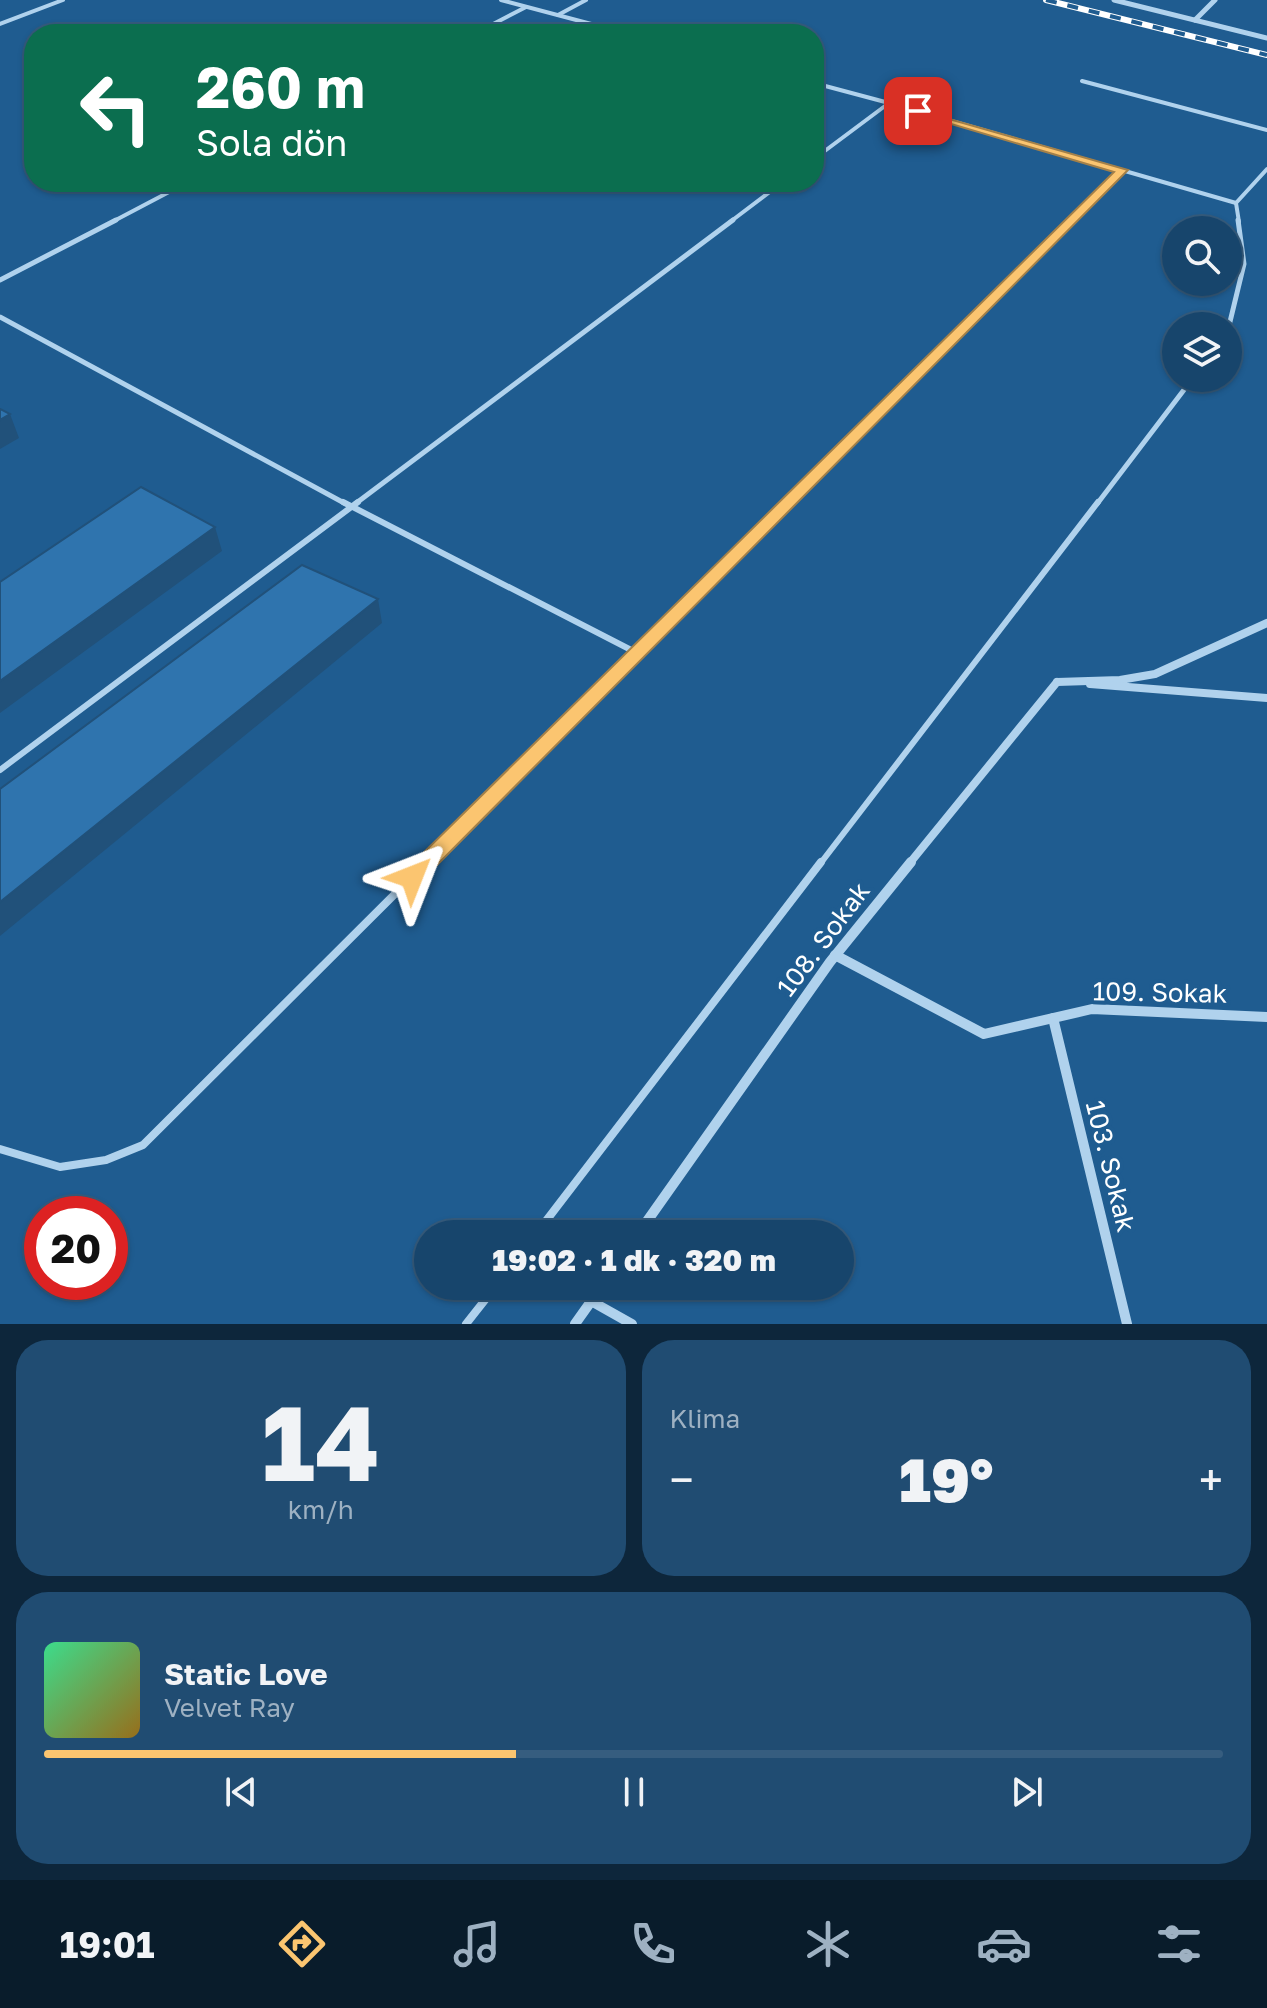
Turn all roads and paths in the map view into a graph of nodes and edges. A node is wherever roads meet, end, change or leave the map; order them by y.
1 (62, 0) edge
2 (501, 0) edge
3 (586, 0) edge
4 (1114, 0) edge
5 (1215, 0) edge
6 (526, 7) junction
7 (558, 15) junction
8 (1195, 20) junction
9 (0, 24) edge
10 (493, 24) edge
11 (592, 24) edge
12 (1267, 38) edge
13 (1082, 81) dead end
14 (824, 86) edge
15 (889, 103) junction
16 (1267, 130) edge
17 (824, 152) edge
18 (1267, 169) edge
19 (1122, 170) junction
20 (169, 192) edge
21 (770, 192) edge
22 (1236, 203) junction
23 (0, 280) edge
24 (1234, 312) edge
25 (0, 317) edge
26 (1182, 392) edge
27 (351, 506) junction
28 (1267, 623) edge
29 (637, 653) junction
30 (1057, 682) junction
31 (1267, 698) edge
32 (0, 770) edge
33 (835, 955) junction
34 (1267, 1017) edge
35 (1053, 1018) junction
36 (0, 1149) edge
37 (547, 1220) edge
38 (648, 1220) edge
39 (485, 1300) edge
40 (591, 1301) joint
41 (466, 1324) edge
42 (575, 1324) edge
43 (632, 1324) edge
44 (1127, 1324) edge

1 - 9 lane
2 - 6 lane
3 - 7 lane
4 - 8 street
5 - 8 street
6 - 7 lane
6 - 10 lane
7 - 11 lane
8 - 12 street
13 - 16 lane
14 - 15 lane
15 - 17 lane
15 - 19 lane
18 - 22 lane
19 - 22 lane
19 - 29 lane
20 - 23 lane
21 - 27 lane
22 - 24 lane
25 - 27 lane
26 - 37 lane
27 - 29 lane
27 - 32 lane
28 - 30 street
29 - 36 lane
30 - 31 street
30 - 33 street, 108. Sokak
33 - 35 street, 109. Sokak
33 - 38 street, 108. Sokak
34 - 35 street, 109. Sokak
35 - 44 street, 103. Sokak
39 - 41 lane
40 - 42 street
40 - 43 street

